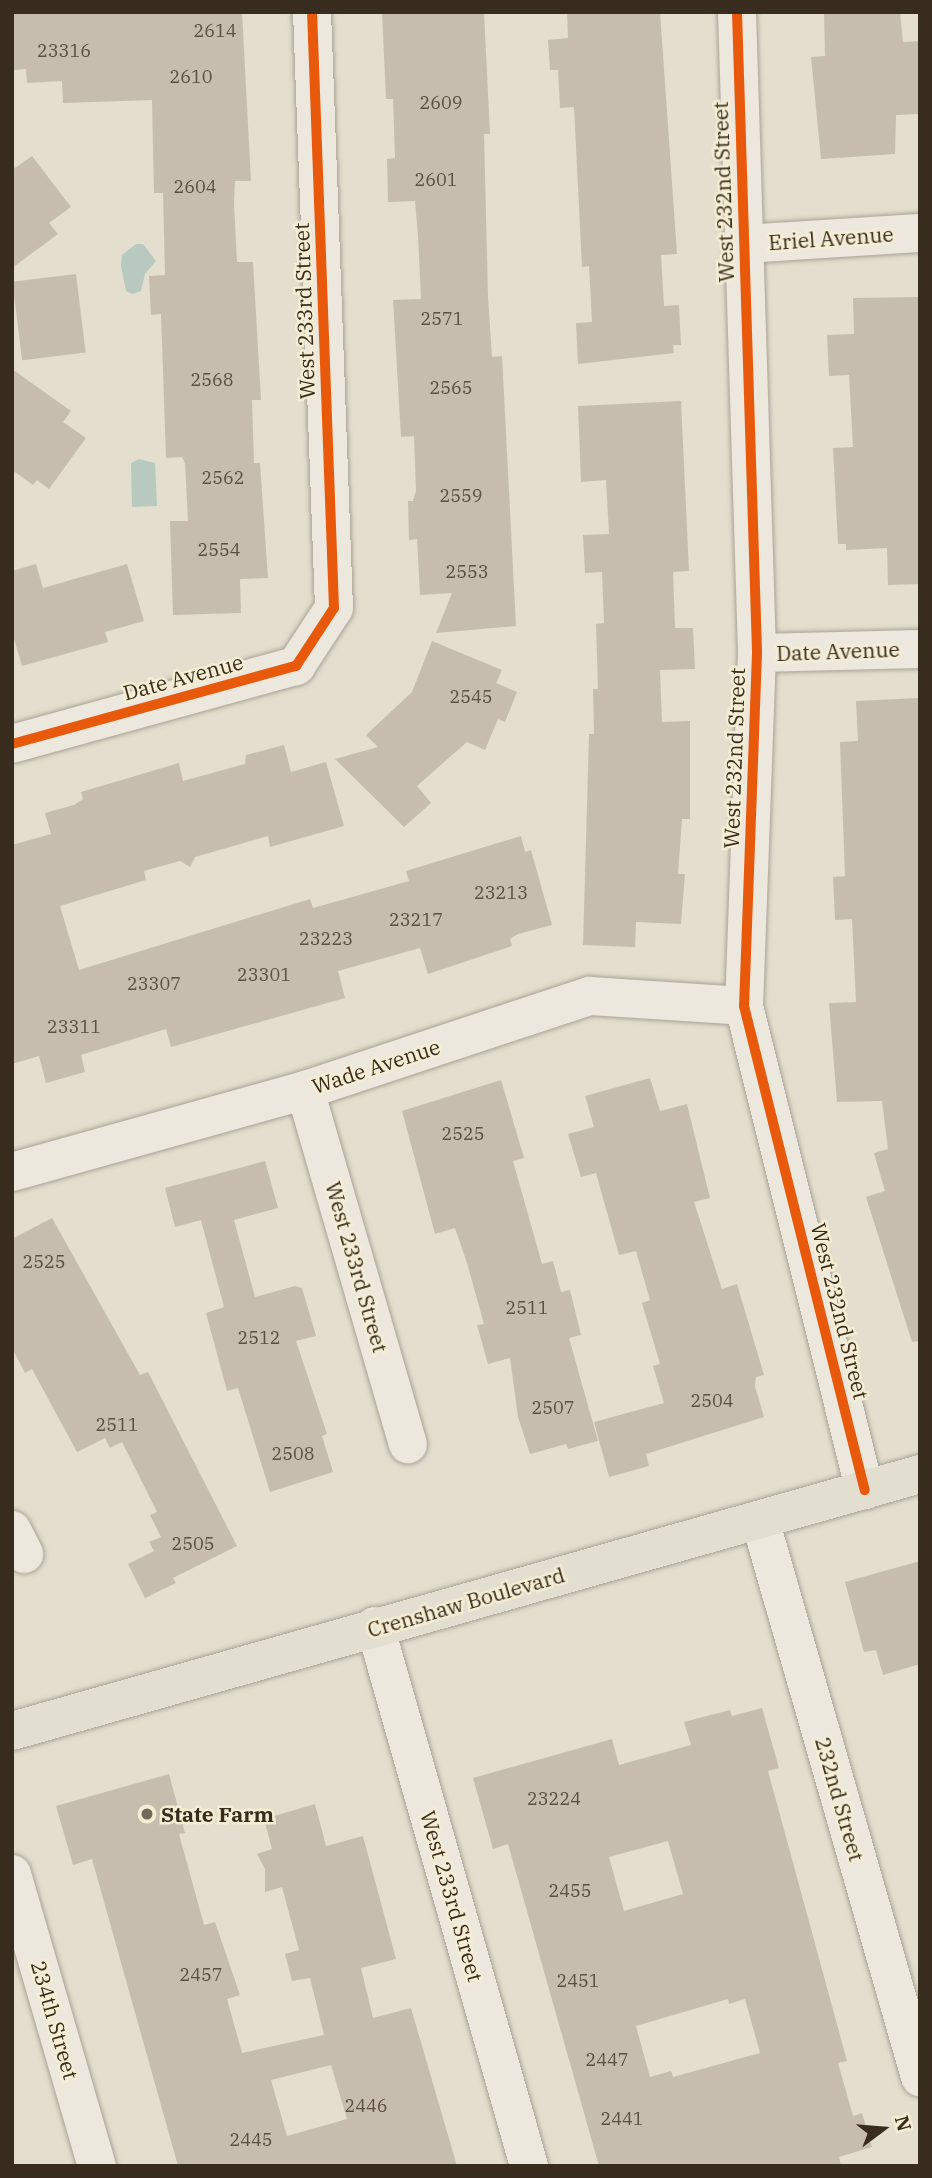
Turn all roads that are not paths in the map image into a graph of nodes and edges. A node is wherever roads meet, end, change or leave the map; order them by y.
1 (312, 12) edge
2 (737, 12) edge
3 (920, 233) edge
4 (743, 244) junction
5 (334, 608) joint
6 (920, 649) edge
7 (757, 653) junction
8 (12, 744) edge
9 (744, 1006) junction
10 (305, 1090) junction
11 (12, 1172) edge
12 (408, 1444) dead end
13 (920, 1475) edge
14 (864, 1490) junction
15 (760, 1520) junction
16 (376, 1626) junction
17 (12, 1731) edge
18 (12, 1874) edge
19 (920, 2077) edge
20 (97, 2166) edge
21 (529, 2166) edge

1 - 5 street, West 233rd Street
2 - 4 street, West 232nd Street
3 - 4 street, Eriel Avenue
4 - 7 street, West 232nd Street
5 - 8 street, Date Avenue
6 - 7 street, Date Avenue
7 - 9 street, West 232nd Street
9 - 10 street, Wade Avenue
9 - 14 street, West 232nd Street
10 - 11 street, Wade Avenue
10 - 12 street, West 233rd Street
13 - 14 main road, Crenshaw Boulevard
14 - 15 main road, Crenshaw Boulevard
15 - 16 main road, Crenshaw Boulevard
15 - 19 street, 232nd Street
16 - 17 main road, Crenshaw Boulevard
16 - 21 street, West 233rd Street
18 - 20 street, 234th Street

